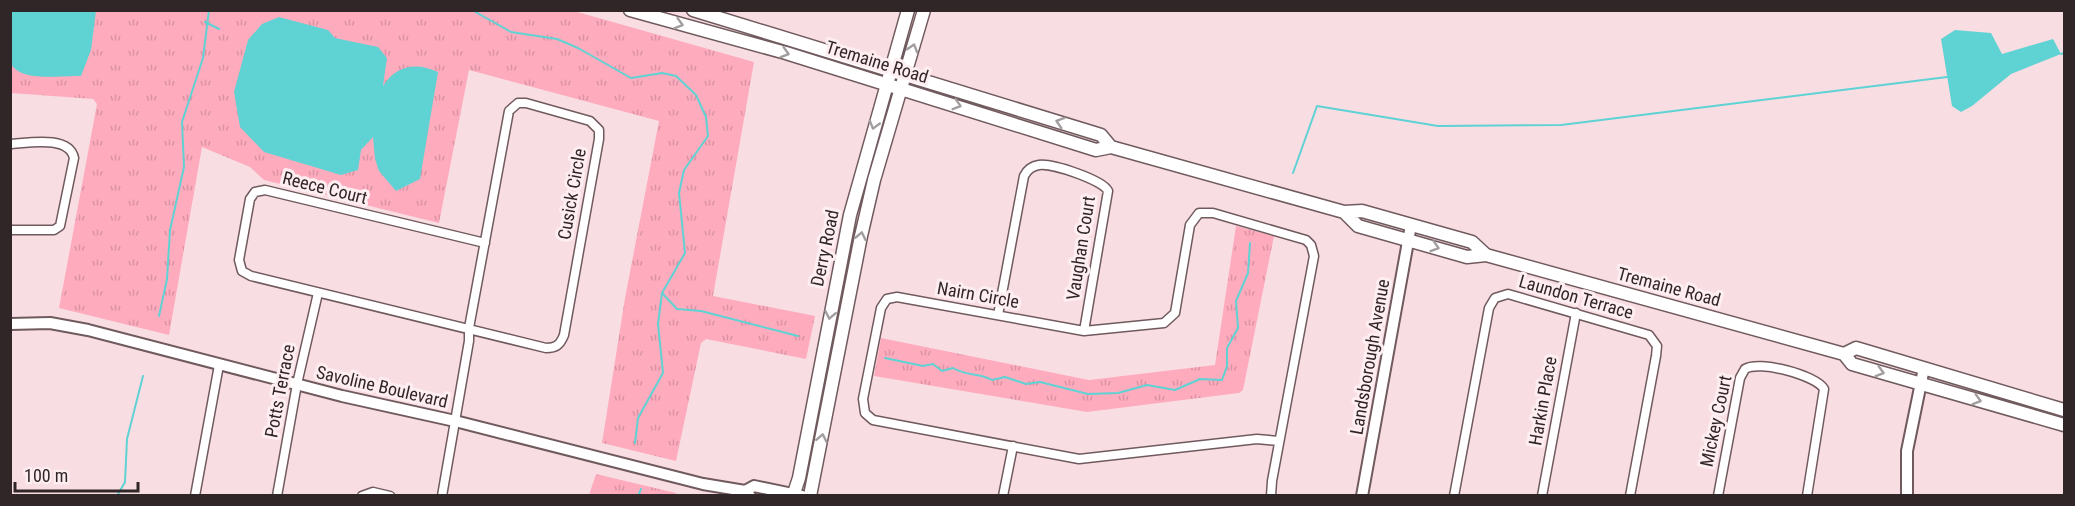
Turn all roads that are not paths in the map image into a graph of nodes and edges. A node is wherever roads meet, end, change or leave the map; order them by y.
1 (630, 10) edge
2 (693, 10) edge
3 (908, 10) edge
4 (924, 10) edge
5 (890, 69) junction
6 (905, 74) junction
7 (886, 84) junction
8 (901, 88) junction
9 (10, 144) edge
10 (1111, 147) junction
11 (1344, 212) junction
12 (1411, 225) junction
13 (10, 230) edge
14 (1409, 239) junction
15 (485, 243) junction
16 (1486, 255) junction
17 (318, 293) junction
18 (1576, 313) junction
19 (998, 315) junction
20 (10, 324) edge
21 (469, 328) junction
22 (1084, 331) junction
23 (1844, 354) junction
24 (219, 364) junction
25 (1924, 368) junction
26 (297, 384) junction
27 (1921, 384) junction
28 (2064, 410) edge
29 (455, 421) junction
30 (2064, 425) edge
31 (1279, 441) junction
32 (1013, 446) junction
33 (747, 493) edge
34 (195, 495) edge
35 (277, 495) edge
36 (362, 495) edge
37 (390, 495) edge
38 (442, 495) edge
39 (796, 495) edge
40 (810, 495) edge
41 (1003, 495) edge
42 (1271, 495) edge
43 (1362, 495) edge
44 (1454, 495) edge
45 (1542, 495) edge
46 (1630, 495) edge
47 (1718, 495) edge
48 (1807, 495) edge
49 (1906, 495) edge

1 -> 7 main road, Tremaine Road
2 - 5 main road, Tremaine Road
3 - 5 main road, Derry Road
6 -> 4 main road, Derry Road
5 - 6 main road, Tremaine Road
5 - 7 main road, Derry Road
6 - 8 main road, Derry Road
10 -> 6 main road, Tremaine Road
7 - 8 main road, Tremaine Road
7 -> 39 main road, Derry Road
8 -> 10 main road, Tremaine Road
40 -> 8 main road, Derry Road
9 - 13 street
10 - 11 main road, Tremaine Road
11 - 12 main road, Tremaine Road
11 - 14 main road, Tremaine Road
12 - 14 street, Landsborough Avenue
12 - 16 main road, Tremaine Road
14 -> 16 main road, Tremaine Road
14 - 43 street, Landsborough Avenue
15 - 17 street, Reece Court
15 - 21 street, Cusick Circle
15 - 21 street, Cusick Circle
16 - 23 main road, Tremaine Road
17 - 21 street, Reece Court
17 - 26 street, Potts Terrace
18 - 44 street, Laundon Terrace
18 - 45 street, Harkin Place
18 - 46 street, Laundon Terrace
19 - 22 street, Nairn Circle
19 - 22 street, Vaughan Court
19 - 32 street, Nairn Circle
20 - 24 street, Savoline Boulevard
21 - 29 street, Cusick Circle
22 - 31 street, Nairn Circle
23 - 25 main road, Tremaine Road
23 -> 27 main road, Tremaine Road
24 - 26 street, Savoline Boulevard
24 - 34 street
25 - 27 street
25 - 28 main road, Tremaine Road
26 - 29 street, Savoline Boulevard
26 - 35 street, Potts Terrace
27 -> 30 main road, Tremaine Road
27 - 49 street
29 - 33 street, Savoline Boulevard
29 - 38 street, Cusick Circle
31 - 32 street, Nairn Circle
31 - 42 street, Nairn Circle
32 - 41 street
33 - 39 street, Savoline Boulevard
36 - 37 street
47 - 48 street, Mickey Court

